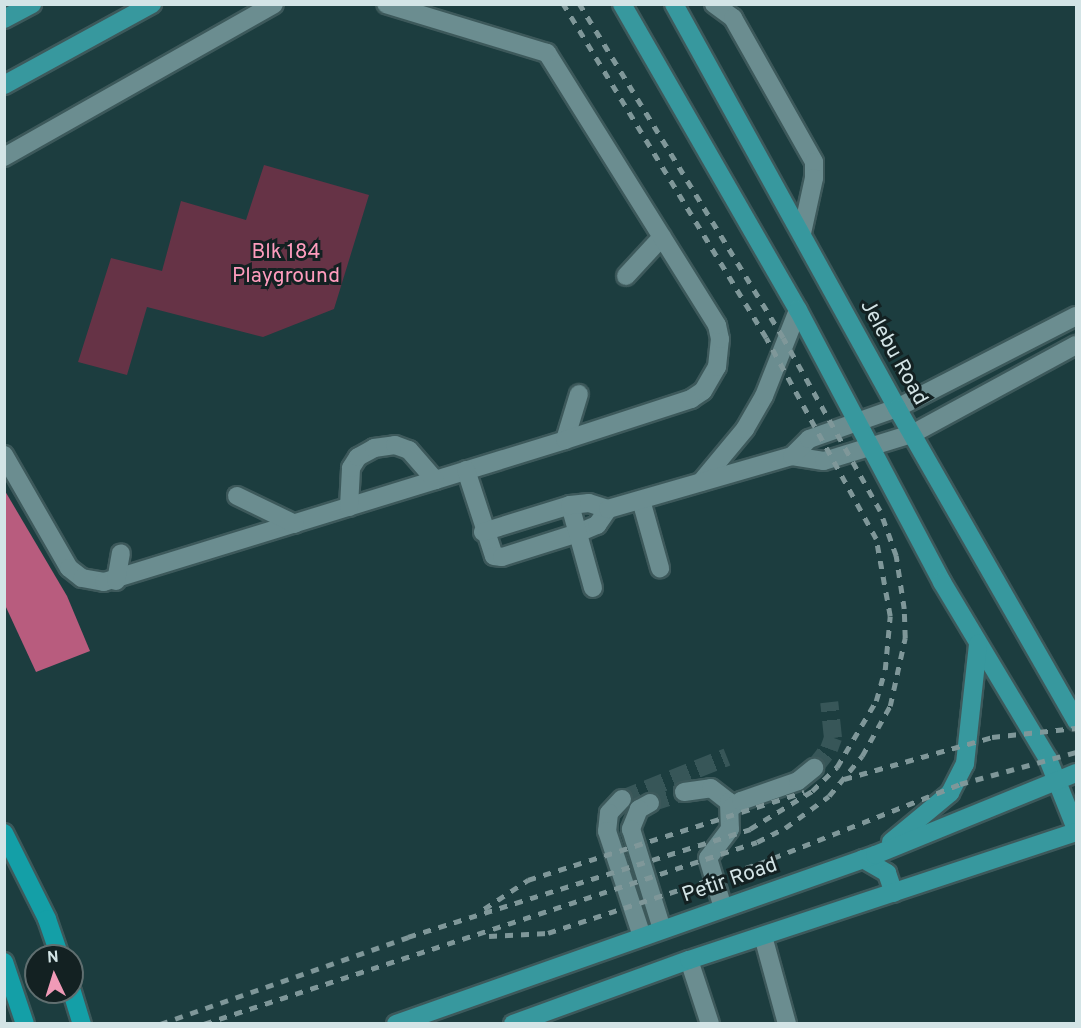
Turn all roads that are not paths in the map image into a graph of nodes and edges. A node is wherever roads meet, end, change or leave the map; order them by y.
1 (32, 4) edge
2 (152, 4) edge
3 (274, 4) edge
4 (386, 4) edge
5 (622, 4) edge
6 (674, 4) edge
7 (714, 4) edge
8 (4, 19) edge
9 (4, 85) edge
10 (4, 157) edge
11 (802, 233) junction
12 (662, 237) junction
13 (626, 276) dead end
14 (798, 310) junction
15 (1077, 316) edge
16 (1077, 345) edge
17 (579, 394) dead end
18 (897, 408) junction
19 (857, 423) junction
20 (912, 434) junction
21 (565, 440) junction
22 (871, 449) junction
23 (4, 456) edge
24 (792, 456) junction
25 (466, 470) junction
26 (435, 480) junction
27 (701, 482) junction
28 (237, 496) dead end
29 (640, 500) junction
30 (570, 505) junction
31 (350, 507) junction
32 (608, 509) junction
33 (295, 524) junction
34 (483, 532) junction
35 (578, 533) junction
36 (121, 553) dead end
37 (660, 568) dead end
38 (116, 581) junction
39 (593, 588) dead end
40 (978, 644) junction
41 (1077, 721) edge
42 (814, 768) tunnel mouth
43 (1077, 773) edge
44 (1058, 780) junction
45 (684, 792) tunnel mouth
46 (622, 799) tunnel mouth
47 (650, 803) tunnel mouth
48 (731, 808) junction
49 (1077, 831) edge
50 (4, 833) edge
51 (869, 857) junction
52 (894, 893) junction
53 (723, 908) junction
54 (662, 929) junction
55 (642, 936) junction
56 (764, 936) junction
57 (56, 944) edge
58 (689, 960) junction
59 (4, 962) edge
60 (76, 1004) edge
61 (25, 1023) edge
62 (82, 1023) edge
63 (396, 1023) edge
64 (513, 1023) edge
65 (710, 1023) edge
66 (787, 1023) edge

1 - 8 main road
2 - 9 main road
3 - 10 street
4 - 12 street
5 - 14 main road
6 - 11 main road, Jelebu Road
7 - 11 street
11 - 18 main road, Jelebu Road
12 - 13 street
12 - 21 street
14 - 19 main road
14 - 27 street
15 - 18 street
16 - 20 street
17 - 21 street
18 - 19 street
18 - 20 main road, Jelebu Road
19 - 22 main road
19 - 24 street
20 - 22 street
20 - 41 main road, Jelebu Road
21 - 25 street
22 - 24 street
22 - 40 main road
23 - 38 street
24 - 27 street
25 - 26 street
25 - 34 street
26 - 31 street
26 - 31 street
27 - 29 street
28 - 33 street
29 - 32 street
29 - 37 street
30 - 32 street
30 - 34 street
30 - 35 street
31 - 33 street
32 - 35 street
33 - 38 street
34 - 35 street
35 - 39 street
36 - 38 street
40 - 44 main road
40 - 51 main road
42 - 48 street
43 - 44 main road, Petir Road
44 - 49 main road
44 - 51 main road, Petir Road
45 - 48 street
46 - 55 street
47 - 54 street
48 - 53 street
49 - 52 main road
50 - 57 highway
51 - 52 main road
51 - 53 main road, Petir Road
52 - 56 main road
53 - 54 main road, Petir Road
54 - 55 main road, Petir Road
55 - 63 main road, Petir Road
56 - 58 main road
56 - 66 street
58 - 64 main road
58 - 65 street
59 - 61 highway
60 - 62 highway

